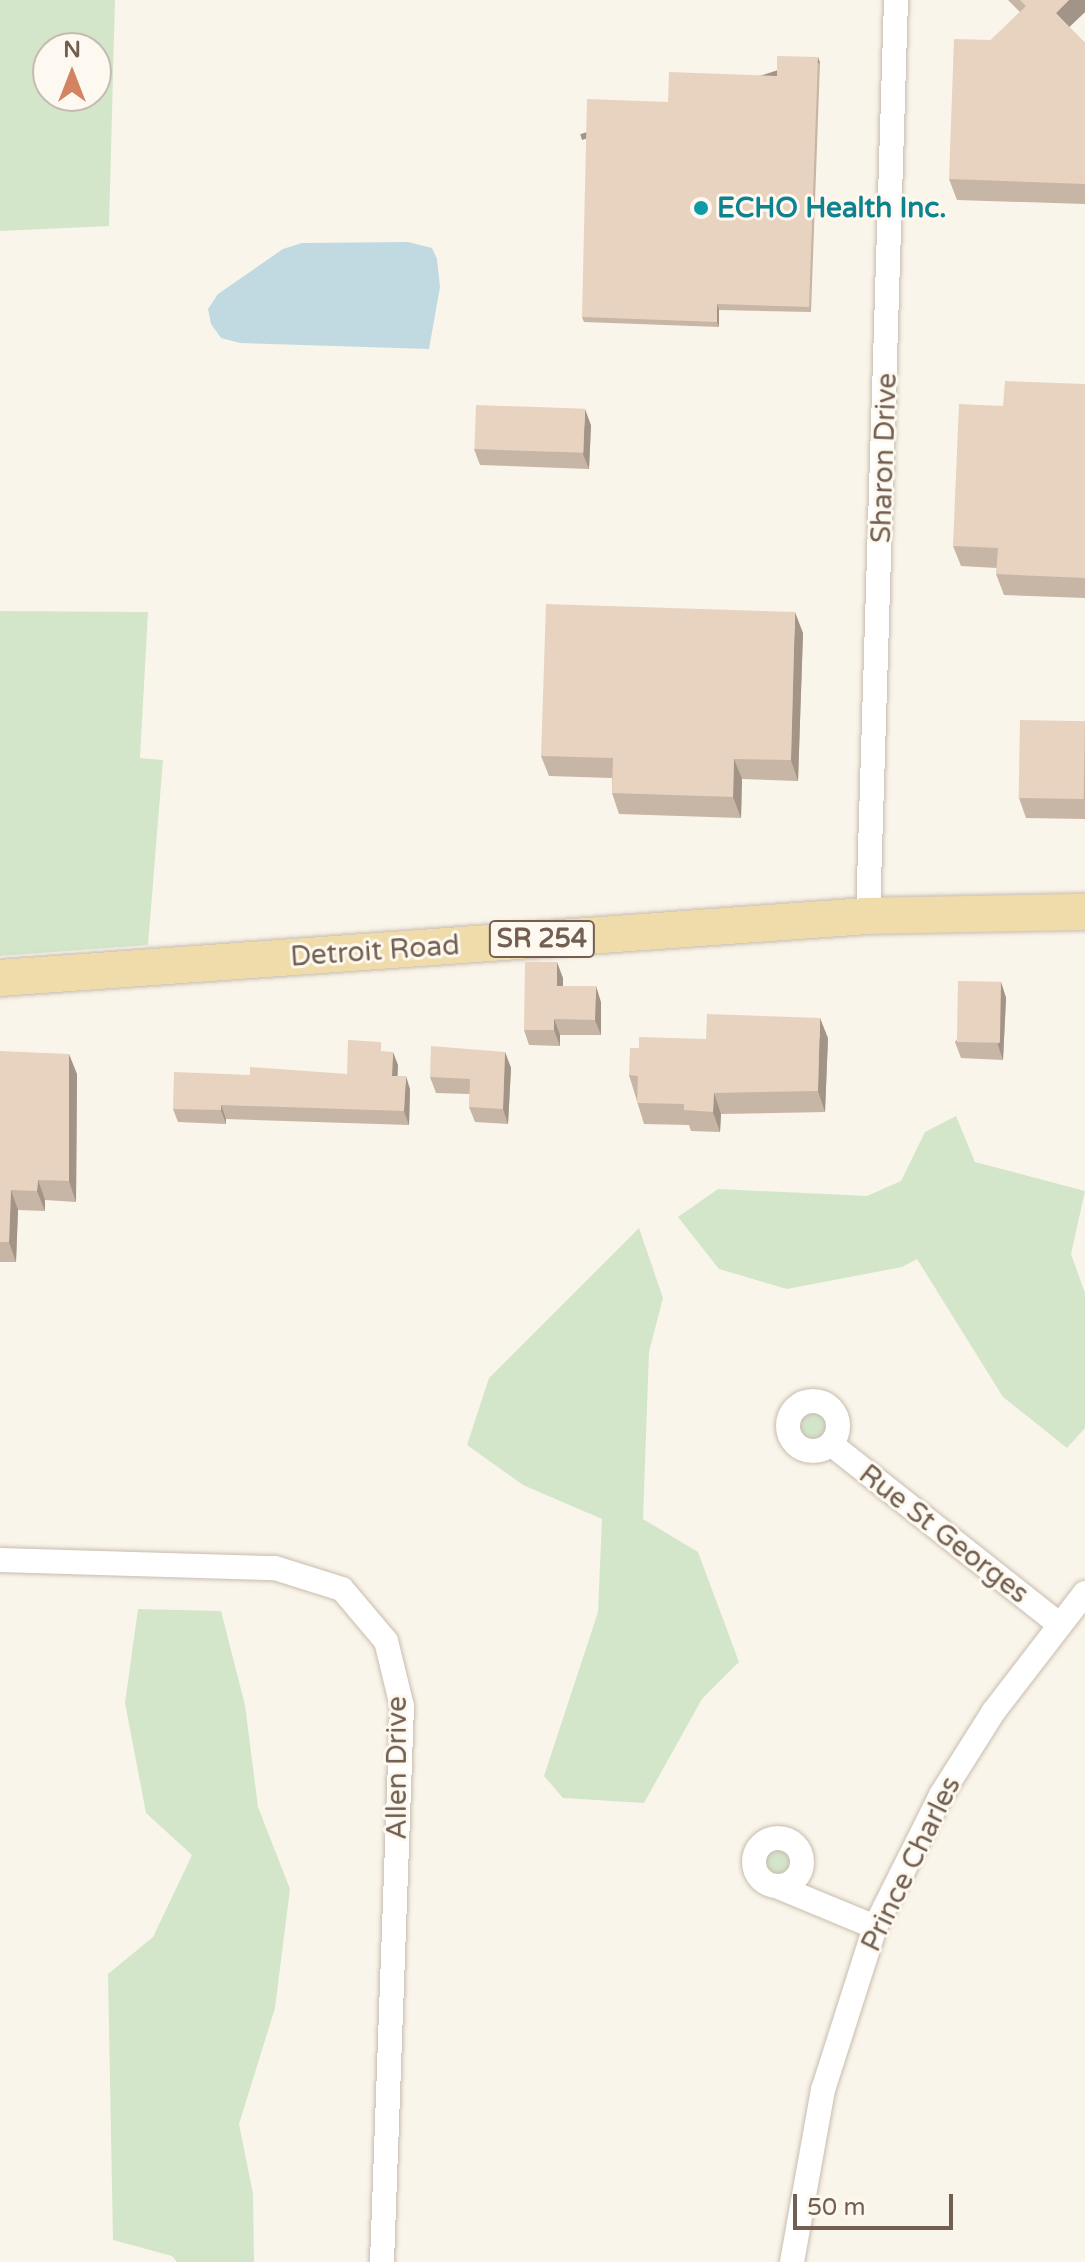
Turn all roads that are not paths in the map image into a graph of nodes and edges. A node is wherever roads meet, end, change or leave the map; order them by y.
1 (896, 0) edge
2 (1085, 912) edge
3 (868, 916) junction
4 (0, 978) edge
5 (831, 1444) dead end
6 (0, 1560) edge
7 (1085, 1593) edge
8 (1058, 1623) junction
9 (776, 1886) dead end
10 (875, 1927) junction
11 (382, 2262) edge
12 (792, 2262) edge

1 - 3 street, Sharon Drive
2 - 3 main road, Detroit Road / SR 254
3 - 4 main road, Detroit Road / SR 254
5 - 8 street, Rue St Georges
6 - 11 street, Allen Drive
7 - 8 street, Prince Charles
8 - 10 street, Prince Charles
9 - 10 street
10 - 12 street, Prince Charles

